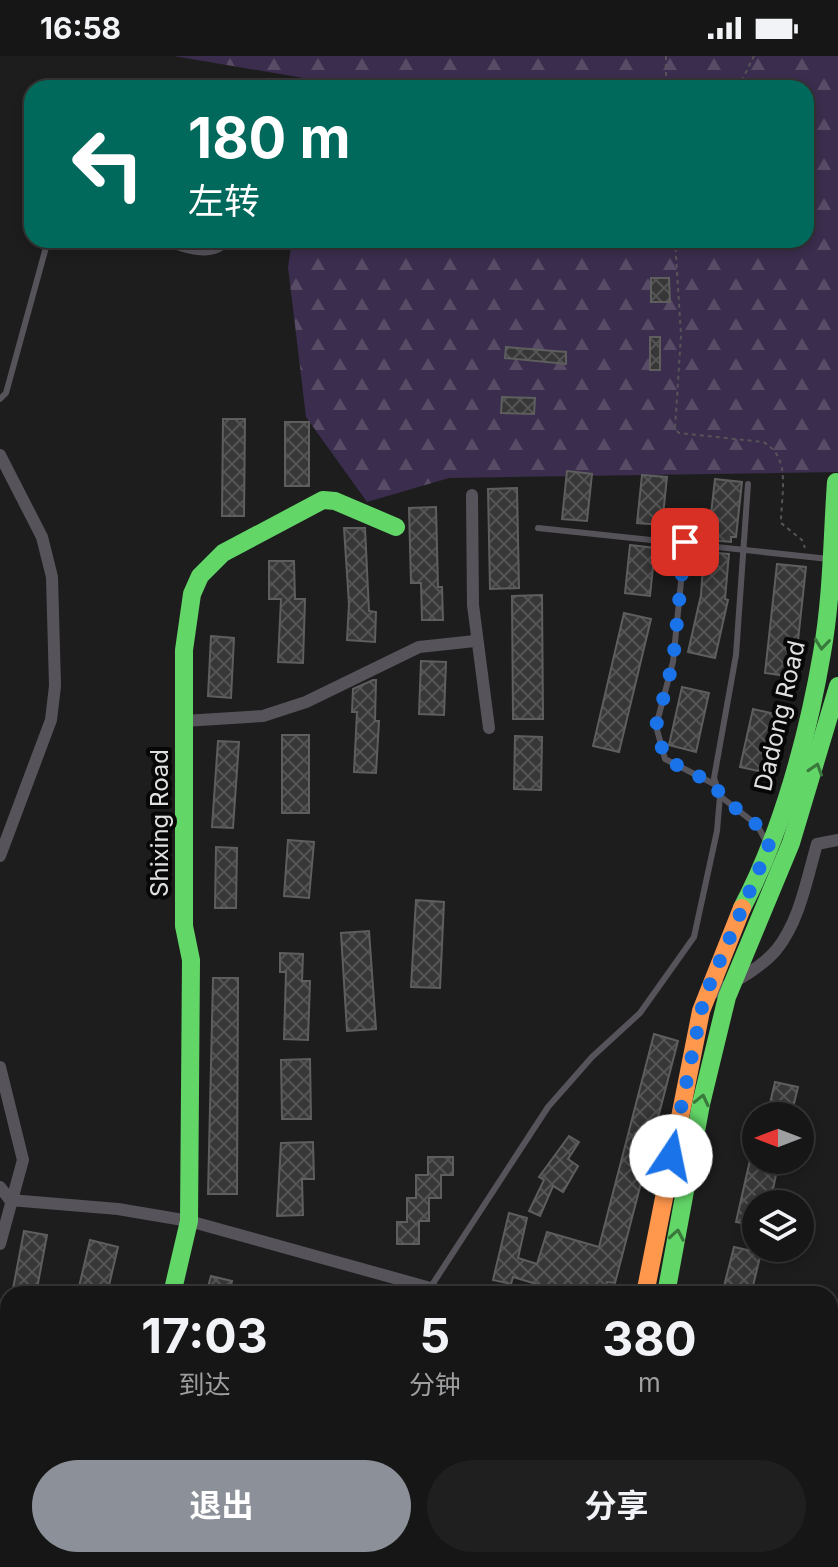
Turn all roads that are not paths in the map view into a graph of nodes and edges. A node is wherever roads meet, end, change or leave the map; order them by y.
1 (46, 248) edge
2 (188, 248) edge
3 (220, 248) edge
4 (0, 399) edge
5 (0, 455) edge
6 (748, 484) dead end
7 (472, 495) dead end
8 (838, 500) edge
9 (396, 527) dead end
10 (538, 528) dead end
11 (685, 542) junction
12 (744, 548) junction
13 (833, 559) edge
14 (475, 641) junction
15 (838, 686) edge
16 (184, 721) junction
17 (489, 728) dead end
18 (716, 785) junction
19 (720, 796) junction
20 (838, 840) edge
21 (769, 846) junction
22 (0, 856) edge
23 (784, 863) junction
24 (734, 982) junction
25 (704, 998) junction
26 (0, 1067) edge
27 (0, 1187) edge
28 (10, 1200) junction
29 (189, 1221) junction
30 (0, 1244) edge
31 (174, 1286) edge
32 (423, 1286) edge
33 (431, 1286) edge
34 (647, 1286) edge
35 (667, 1286) edge

1 - 4 lane
2 - 3 lane
5 - 22 street
6 - 12 lane
7 - 14 street
8 - 13 street, Dadong Road
9 - 16 street, Shixing Road
10 - 11 lane
11 - 12 lane
11 - 18 lane
12 - 13 lane
12 - 18 lane
13 -> 21 street, Dadong Road
14 - 16 street
14 - 17 street
23 -> 15 street, Dadong Road
16 - 29 street, Shixing Road
18 - 19 lane
19 - 21 lane
19 - 33 lane
20 - 24 street
21 - 23 lane
21 - 25 street, Dadong Road
23 - 24 street, Dadong Road
24 - 25 street
35 -> 24 street, Dadong Road
25 - 34 street, Dadong Road
26 - 28 street
27 - 28 street
28 - 29 street
28 - 30 street
29 - 31 street, Shixing Road
29 - 32 street

